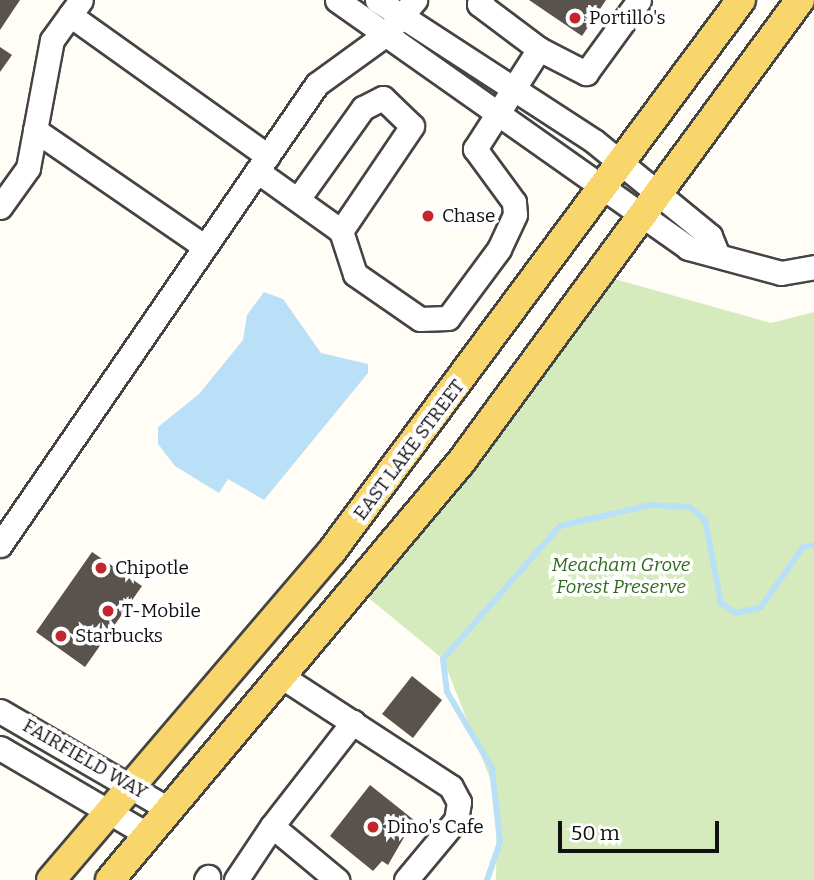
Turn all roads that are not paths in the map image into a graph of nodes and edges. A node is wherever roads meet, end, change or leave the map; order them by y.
1 (337, 0) edge
2 (377, 0) edge
3 (482, 0) edge
4 (639, 0) edge
5 (741, 0) edge
6 (800, 0) edge
7 (75, 8) edge
8 (400, 16) edge
9 (539, 49) junction
10 (511, 85) junction
11 (495, 112) junction
12 (35, 130) junction
13 (262, 164) junction
14 (622, 165) junction
15 (603, 189) junction
16 (298, 199) junction
17 (0, 207) edge
18 (651, 207) junction
19 (341, 231) junction
20 (205, 247) junction
21 (814, 267) edge
22 (0, 545) edge
23 (284, 677) junction
24 (0, 711) edge
25 (353, 722) junction
26 (0, 748) edge
27 (133, 786) junction
28 (170, 810) junction
29 (108, 814) junction
30 (272, 826) junction
31 (148, 835) junction
32 (51, 880) edge
33 (110, 880) edge
34 (236, 880) edge
35 (337, 880) edge
36 (406, 880) edge

1 - 8 street
2 - 8 street
3 - 9 street
4 - 9 street
5 - 14 main road, EAST LAKE STREET
6 - 18 main road
7 - 12 street
7 - 13 street
8 - 10 street
8 - 11 street
8 - 13 street
9 - 10 street
10 - 11 street
10 - 14 street
11 - 15 street
11 - 19 street
12 - 17 street
12 - 20 street
13 - 16 street
13 - 20 street
14 - 15 main road, EAST LAKE STREET
14 - 18 street
15 - 18 street
15 - 27 main road, EAST LAKE STREET
16 - 19 street
16 - 19 street
18 - 21 street
18 - 23 main road
20 - 22 street
23 - 25 street
23 - 28 main road
24 - 27 street, FAIRFIELD WAY
25 - 30 street
25 - 36 street
26 - 29 street, FAIRFIELD WAY
27 - 28 street, FAIRFIELD WAY
27 - 29 main road, EAST LAKE STREET
28 - 31 main road
29 - 31 street, FAIRFIELD WAY
29 - 32 main road, EAST LAKE STREET
30 - 34 street
30 - 35 street
31 - 33 main road

